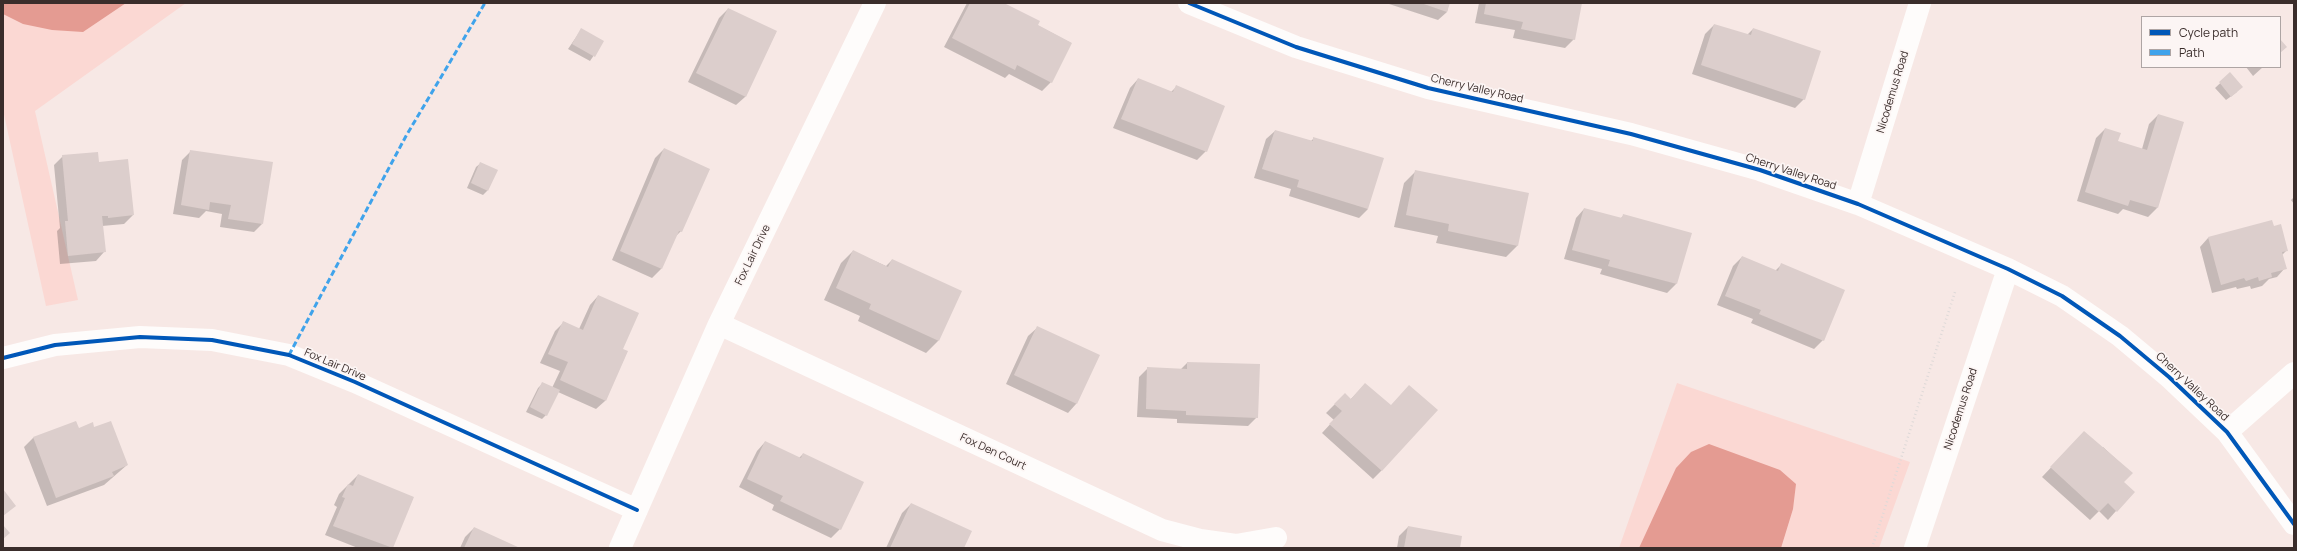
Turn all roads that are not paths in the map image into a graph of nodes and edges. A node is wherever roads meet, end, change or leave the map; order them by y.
1 (875, 3) edge
2 (1189, 3) edge
3 (1920, 3) edge
4 (1858, 204) junction
5 (2008, 269) junction
6 (719, 324) junction
7 (3, 358) edge
8 (2294, 373) edge
9 (2227, 432) junction
10 (637, 510) junction
11 (2294, 524) edge
12 (1276, 538) dead end
13 (620, 548) edge
14 (1915, 548) edge

1 - 6 street, Fox Lair Drive
2 - 4 street, Cherry Valley Road
3 - 4 street, Nicodemus Road
4 - 5 street, Cherry Valley Road
5 - 9 street, Cherry Valley Road
5 - 14 street, Nicodemus Road
6 - 10 street, Fox Lair Drive
6 - 12 street, Fox Den Court
7 - 10 street, Fox Lair Drive
8 - 9 street
9 - 11 street, Cherry Valley Road
10 - 13 street, Fox Lair Drive

